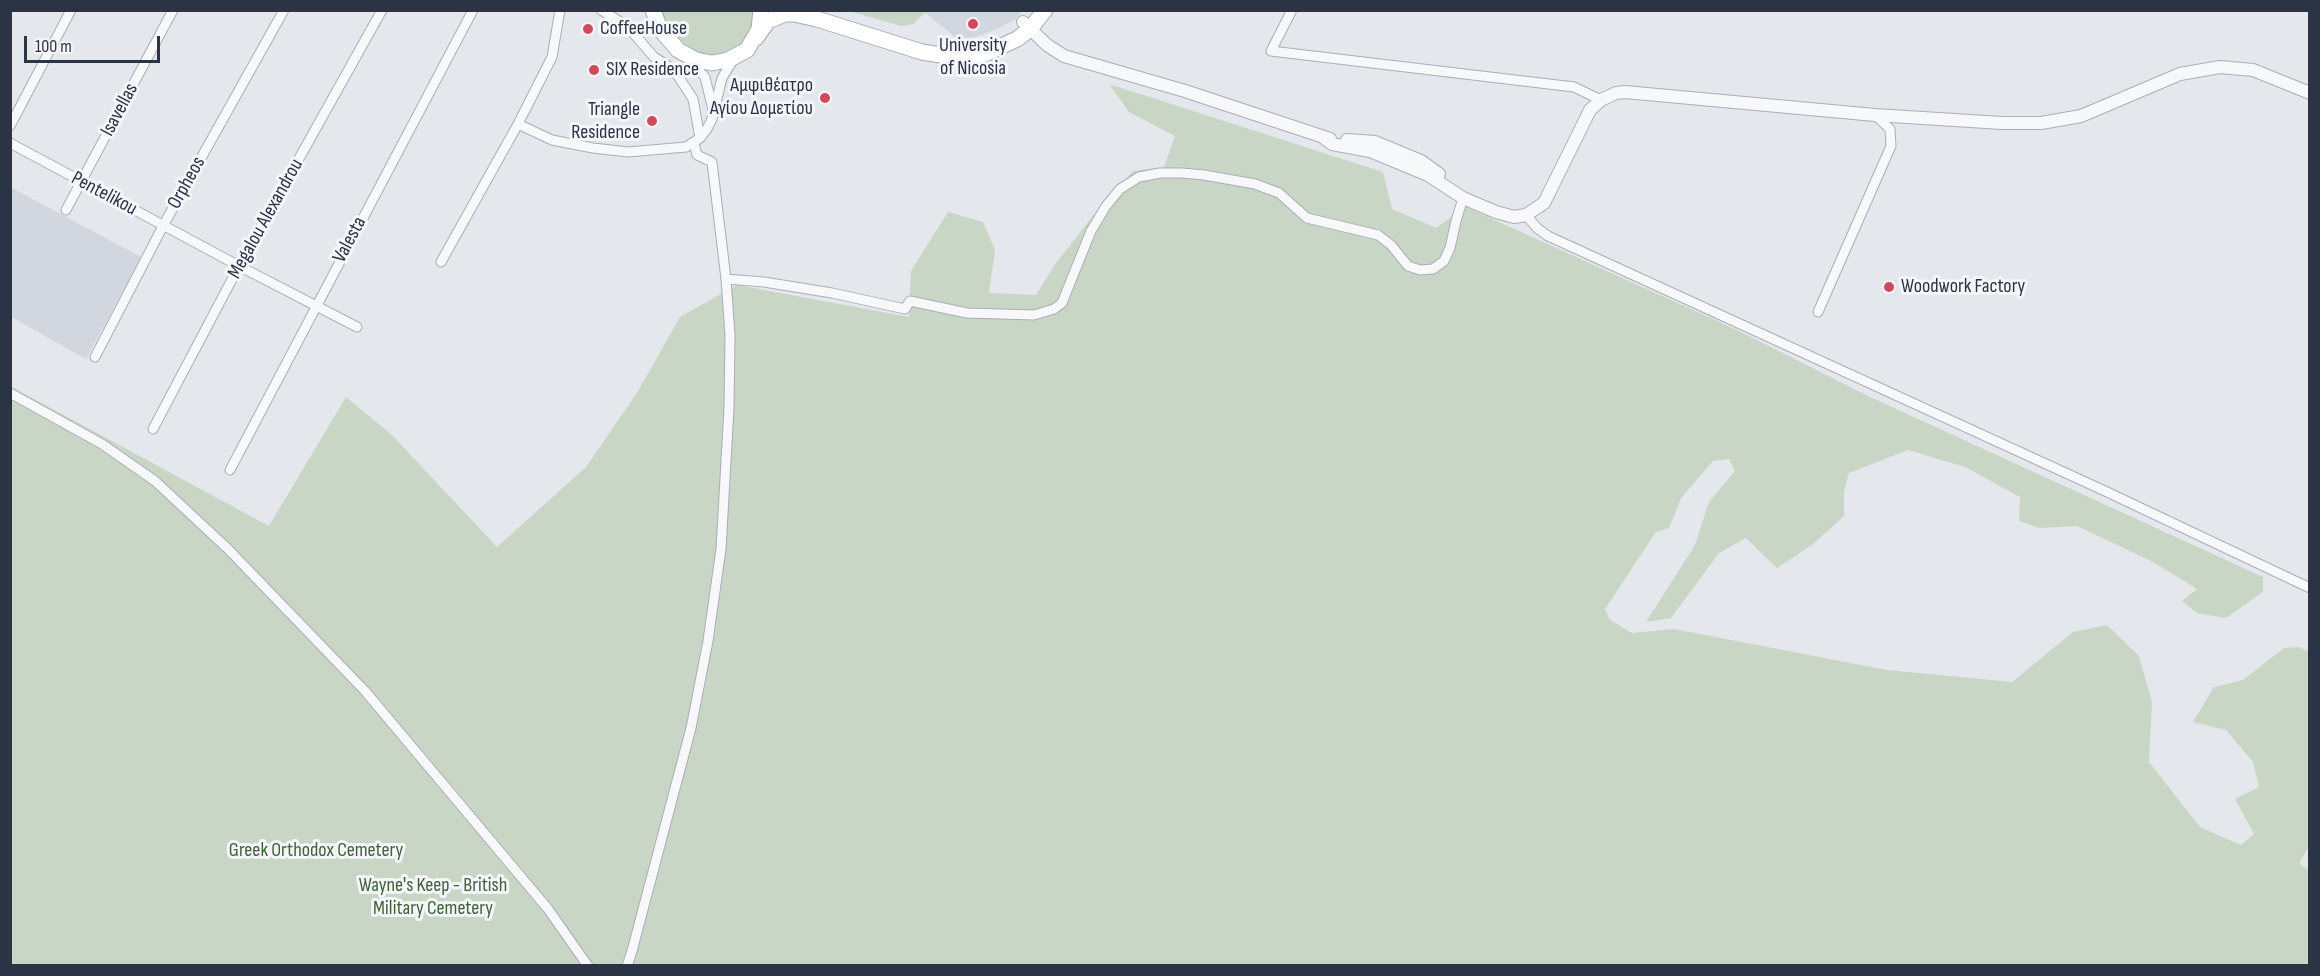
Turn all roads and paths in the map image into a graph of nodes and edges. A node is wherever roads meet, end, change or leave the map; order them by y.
1 (72, 10) edge
2 (173, 10) edge
3 (284, 10) edge
4 (382, 10) edge
5 (473, 10) edge
6 (560, 10) edge
7 (601, 10) edge
8 (653, 10) edge
9 (761, 10) edge
10 (820, 10) edge
11 (1034, 10) edge
12 (1046, 10) edge
13 (1292, 10) edge
14 (1027, 26) junction
15 (756, 38) junction
16 (682, 53) junction
17 (735, 57) junction
18 (2310, 93) edge
19 (1600, 100) junction
20 (713, 112) junction
21 (1875, 115) junction
22 (518, 124) junction
23 (10, 126) edge
24 (1324, 138) junction
25 (697, 141) junction
26 (10, 143) edge
27 (81, 181) junction
28 (1463, 198) junction
29 (1479, 204) junction
30 (66, 210) dead end
31 (1526, 215) junction
32 (163, 226) junction
33 (441, 262) dead end
34 (239, 266) junction
35 (726, 279) junction
36 (315, 306) junction
37 (1818, 312) dead end
38 (357, 327) dead end
39 (95, 357) dead end
40 (10, 393) edge
41 (153, 429) dead end
42 (230, 470) dead end
43 (2310, 588) edge
44 (588, 966) edge
45 (627, 966) edge

1 - 23 street
2 - 27 street, Isavellas
3 - 32 street, Orpheos
4 - 34 street, Megalou Alexandrou
5 - 36 street, Valesta
6 - 22 street
7 - 25 street
8 - 16 main road
9 - 15 main road
10 - 14 main road
11 - 14 main road
12 - 14 main road
13 - 19 street
14 - 15 main road
14 - 24 street
15 - 17 main road
16 - 17 main road
16 - 20 street
17 - 20 street
18 - 21 street
19 - 21 street
19 - 31 street
20 - 25 street
21 - 37 street
22 - 25 street
22 - 33 street
24 - 28 street
24 - 29 street
25 - 35 street
26 - 27 street, Pentelikou
27 - 30 street, Isavellas
27 - 32 street, Pentelikou
28 - 29 street
28 - 35 street
29 - 31 street
31 - 43 street
32 - 34 street, Pentelikou
32 - 39 street, Orpheos
34 - 36 street, Pentelikou
34 - 41 street, Megalou Alexandrou
35 - 45 street
36 - 38 street, Pentelikou
36 - 42 street, Valesta
40 - 44 street

